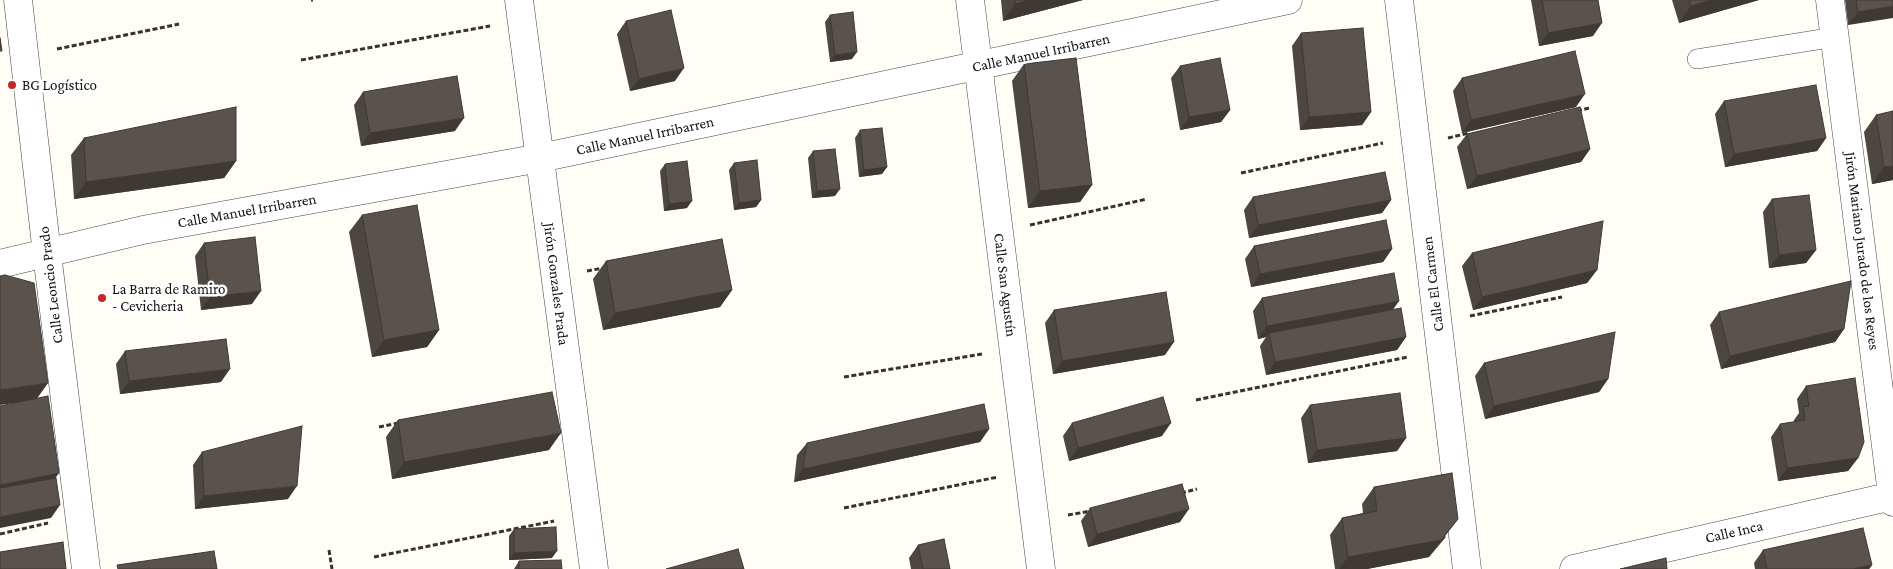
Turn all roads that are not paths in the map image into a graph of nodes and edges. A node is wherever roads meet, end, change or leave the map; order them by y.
1 (18, 0) edge
2 (970, 0) edge
3 (1288, 0) edge
4 (1399, 0) edge
5 (1830, 0) edge
6 (520, 10) edge
7 (1835, 37) junction
8 (1697, 59) dead end
9 (978, 66) junction
10 (540, 158) junction
11 (47, 254) junction
12 (0, 264) edge
13 (1893, 496) edge
14 (1893, 502) edge
15 (86, 569) edge
16 (594, 569) edge
17 (1041, 569) edge
18 (1467, 569) edge
19 (1574, 569) edge

1 - 11 street, Calle Leoncio Prado
2 - 9 street, Calle San Agustín
3 - 9 street, Calle Manuel Irribarren
4 - 18 street, Calle El Carmen
5 - 7 street, Jirón Mariano Jurado de los Reyes
6 - 10 street, Jirón Gonzales Prada
7 - 8 lane
7 - 13 street, Jirón Mariano Jurado de los Reyes
9 - 10 street, Calle Manuel Irribarren
9 - 17 street, Calle San Agustín
10 - 11 street, Calle Manuel Irribarren
10 - 16 street, Jirón Gonzales Prada
11 - 12 street, Calle Manuel Irribarren
11 - 15 street, Calle Leoncio Prado
13 - 14 street, Jirón Mariano Jurado de los Reyes
13 - 19 street, Calle Inca

